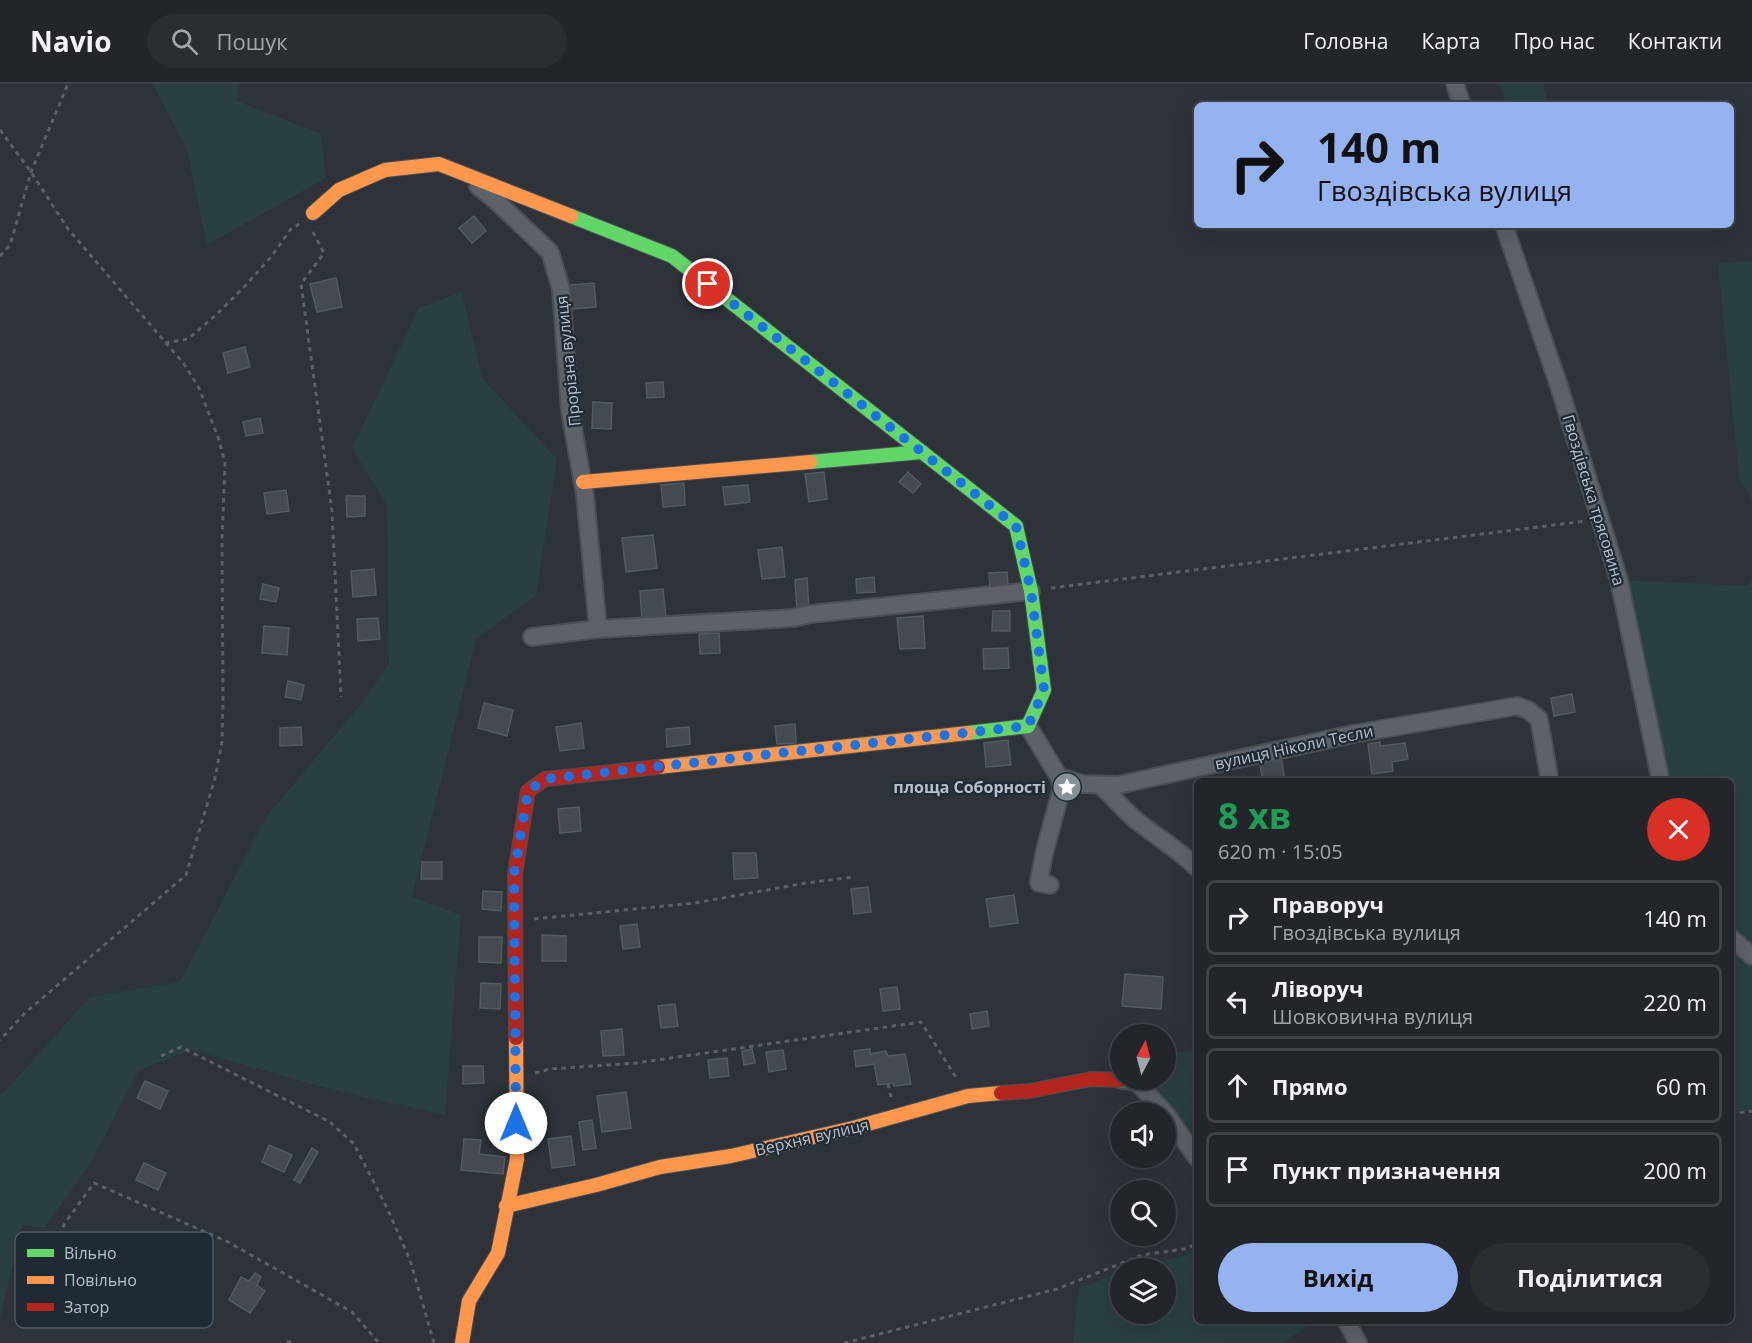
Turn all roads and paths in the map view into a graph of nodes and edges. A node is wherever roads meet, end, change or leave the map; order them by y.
1 (68, 84) edge
2 (1455, 84) edge
3 (1461, 102) edge
4 (0, 130) edge
5 (31, 172) junction
6 (458, 172) junction
7 (313, 213) junction
8 (1504, 228) edge
9 (0, 256) edge
10 (165, 343) junction
11 (922, 452) junction
12 (584, 482) junction
13 (1600, 519) junction
14 (1031, 591) junction
15 (598, 629) junction
16 (532, 638) dead end
17 (341, 697) dead end
18 (1029, 724) junction
19 (1059, 777) junction
20 (1549, 778) edge
21 (1660, 778) edge
22 (1100, 784) junction
23 (1194, 865) edge
24 (854, 877) dead end
25 (1045, 883) dead end
26 (515, 921) junction
27 (1734, 941) edge
28 (1752, 956) edge
29 (0, 1040) edge
30 (161, 1056) dead end
31 (515, 1077) junction
32 (1110, 1080) edge
33 (1144, 1090) edge
34 (968, 1096) junction
35 (1155, 1102) edge
36 (1752, 1111) edge
37 (1734, 1114) edge
38 (1176, 1128) edge
39 (1194, 1154) edge
40 (506, 1206) junction
41 (61, 1232) edge
42 (205, 1232) edge
43 (213, 1235) edge
44 (1194, 1245) edge
45 (1348, 1324) edge
46 (287, 1341) dead end
47 (293, 1343) edge
48 (379, 1343) edge
49 (434, 1343) edge
50 (462, 1343) edge
51 (844, 1343) edge
52 (1358, 1343) edge

1 - 5 path
2 - 3 street
4 - 5 path
5 - 9 path
5 - 10 path
6 - 7 street
6 - 11 street
6 - 12 street, Прорізна вулиця
7 - 10 path
7 - 17 path
8 - 13 street, Гвоздівська трясовина
10 - 29 path
11 - 12 street
11 - 14 street
12 - 15 street, Прорізна вулиця
13 - 14 path
13 - 21 street, Гвоздівська трясовина
14 - 15 street
14 - 18 street
15 - 16 street
18 - 19 street
18 - 26 street
19 - 22 street, вулиця Ніколи Тесли
19 - 25 street
20 - 22 street, вулиця Ніколи Тесли
22 - 23 street
24 - 26 path
26 - 31 street
27 - 28 street
30 - 49 path
31 - 34 path
31 - 40 street
32 - 34 street, Верхня вулиця
33 - 35 street, Верхня вулиця
34 - 40 street, Верхня вулиця
36 - 37 path
38 - 39 street, Верхня вулиця
40 - 50 street
41 - 42 path
43 - 48 path
44 - 51 path
45 - 52 street
46 - 47 path

